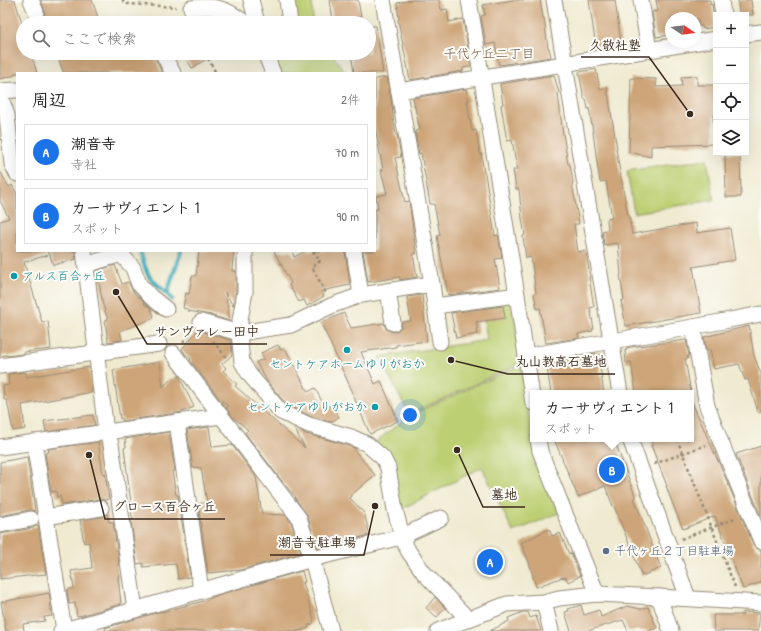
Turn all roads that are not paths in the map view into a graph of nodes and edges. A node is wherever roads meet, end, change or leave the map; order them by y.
1 (245, 0) edge
2 (251, 0) edge
3 (287, 0) edge
4 (383, 0) edge
5 (469, 0) edge
6 (554, 0) edge
7 (641, 0) edge
8 (721, 0) edge
9 (185, 8) road end
10 (723, 12) edge
11 (235, 16) edge
12 (241, 16) edge
13 (255, 16) edge
14 (289, 16) edge
15 (761, 32) edge
16 (749, 34) edge
17 (713, 39) edge
18 (649, 50) junction
19 (167, 60) edge
20 (268, 60) edge
21 (564, 64) junction
22 (173, 72) edge
23 (273, 72) edge
24 (481, 78) junction
25 (16, 90) edge
26 (0, 91) edge
27 (399, 91) junction
28 (0, 95) edge
29 (10, 169) edge
30 (245, 252) edge
31 (354, 252) edge
32 (85, 258) edge
33 (432, 284) junction
34 (388, 291) junction
35 (517, 294) junction
36 (361, 295) junction
37 (435, 306) junction
38 (166, 309) dead end
39 (761, 314) edge
40 (201, 322) road end
41 (393, 323) dead end
42 (693, 327) junction
43 (239, 332) junction
44 (611, 341) junction
45 (440, 342) dead end
46 (159, 344) dead end
47 (96, 353) junction
48 (173, 353) road end
49 (526, 356) junction
50 (0, 366) edge
51 (531, 390) edge
52 (619, 390) edge
53 (221, 416) junction
54 (177, 422) junction
55 (106, 432) junction
56 (34, 442) junction
57 (539, 442) edge
58 (631, 442) edge
59 (0, 447) edge
60 (101, 508) dead end
61 (39, 518) junction
62 (441, 518) dead end
63 (0, 525) edge
64 (401, 537) junction
65 (761, 541) edge
66 (312, 559) junction
67 (201, 591) junction
68 (596, 594) junction
69 (658, 597) junction
70 (688, 598) junction
71 (544, 602) junction
72 (761, 603) edge
73 (135, 610) junction
74 (463, 624) edge
75 (66, 630) edge
76 (331, 631) edge
77 (438, 631) edge
78 (551, 631) edge
79 (671, 631) edge

1 - 12 street
2 - 13 street
3 - 14 street
4 - 27 street
5 - 24 street
6 - 21 street
7 - 18 street
8 - 10 street
9 - 11 street
15 - 16 street
17 - 18 street
18 - 21 street
19 - 22 street
20 - 23 street
21 - 24 street
21 - 44 street
24 - 27 street
24 - 35 street
25 - 26 street
27 - 33 street
28 - 29 street
30 - 43 street
31 - 36 street
32 - 38 street
32 - 47 street
33 - 34 street
33 - 37 street
34 - 36 street
34 - 41 street
35 - 37 street
35 - 49 street
36 - 43 street
37 - 45 street
39 - 42 street
40 - 43 street
42 - 44 street
42 - 65 street
43 - 64 street
44 - 49 street
44 - 52 street
46 - 47 street
47 - 50 street
47 - 55 street
48 - 53 street
49 - 51 street
53 - 54 street
53 - 66 street
54 - 55 street
54 - 67 street
55 - 56 street
55 - 73 street
56 - 59 street
56 - 61 street
57 - 68 street
58 - 70 street
60 - 61 street
61 - 63 street
61 - 75 street
62 - 64 street
64 - 66 street
64 - 74 street
66 - 67 street
66 - 76 street
67 - 73 street
68 - 69 street
68 - 71 street
69 - 70 street
69 - 79 street
70 - 72 street
71 - 74 street
71 - 78 street
73 - 75 street
74 - 77 street

